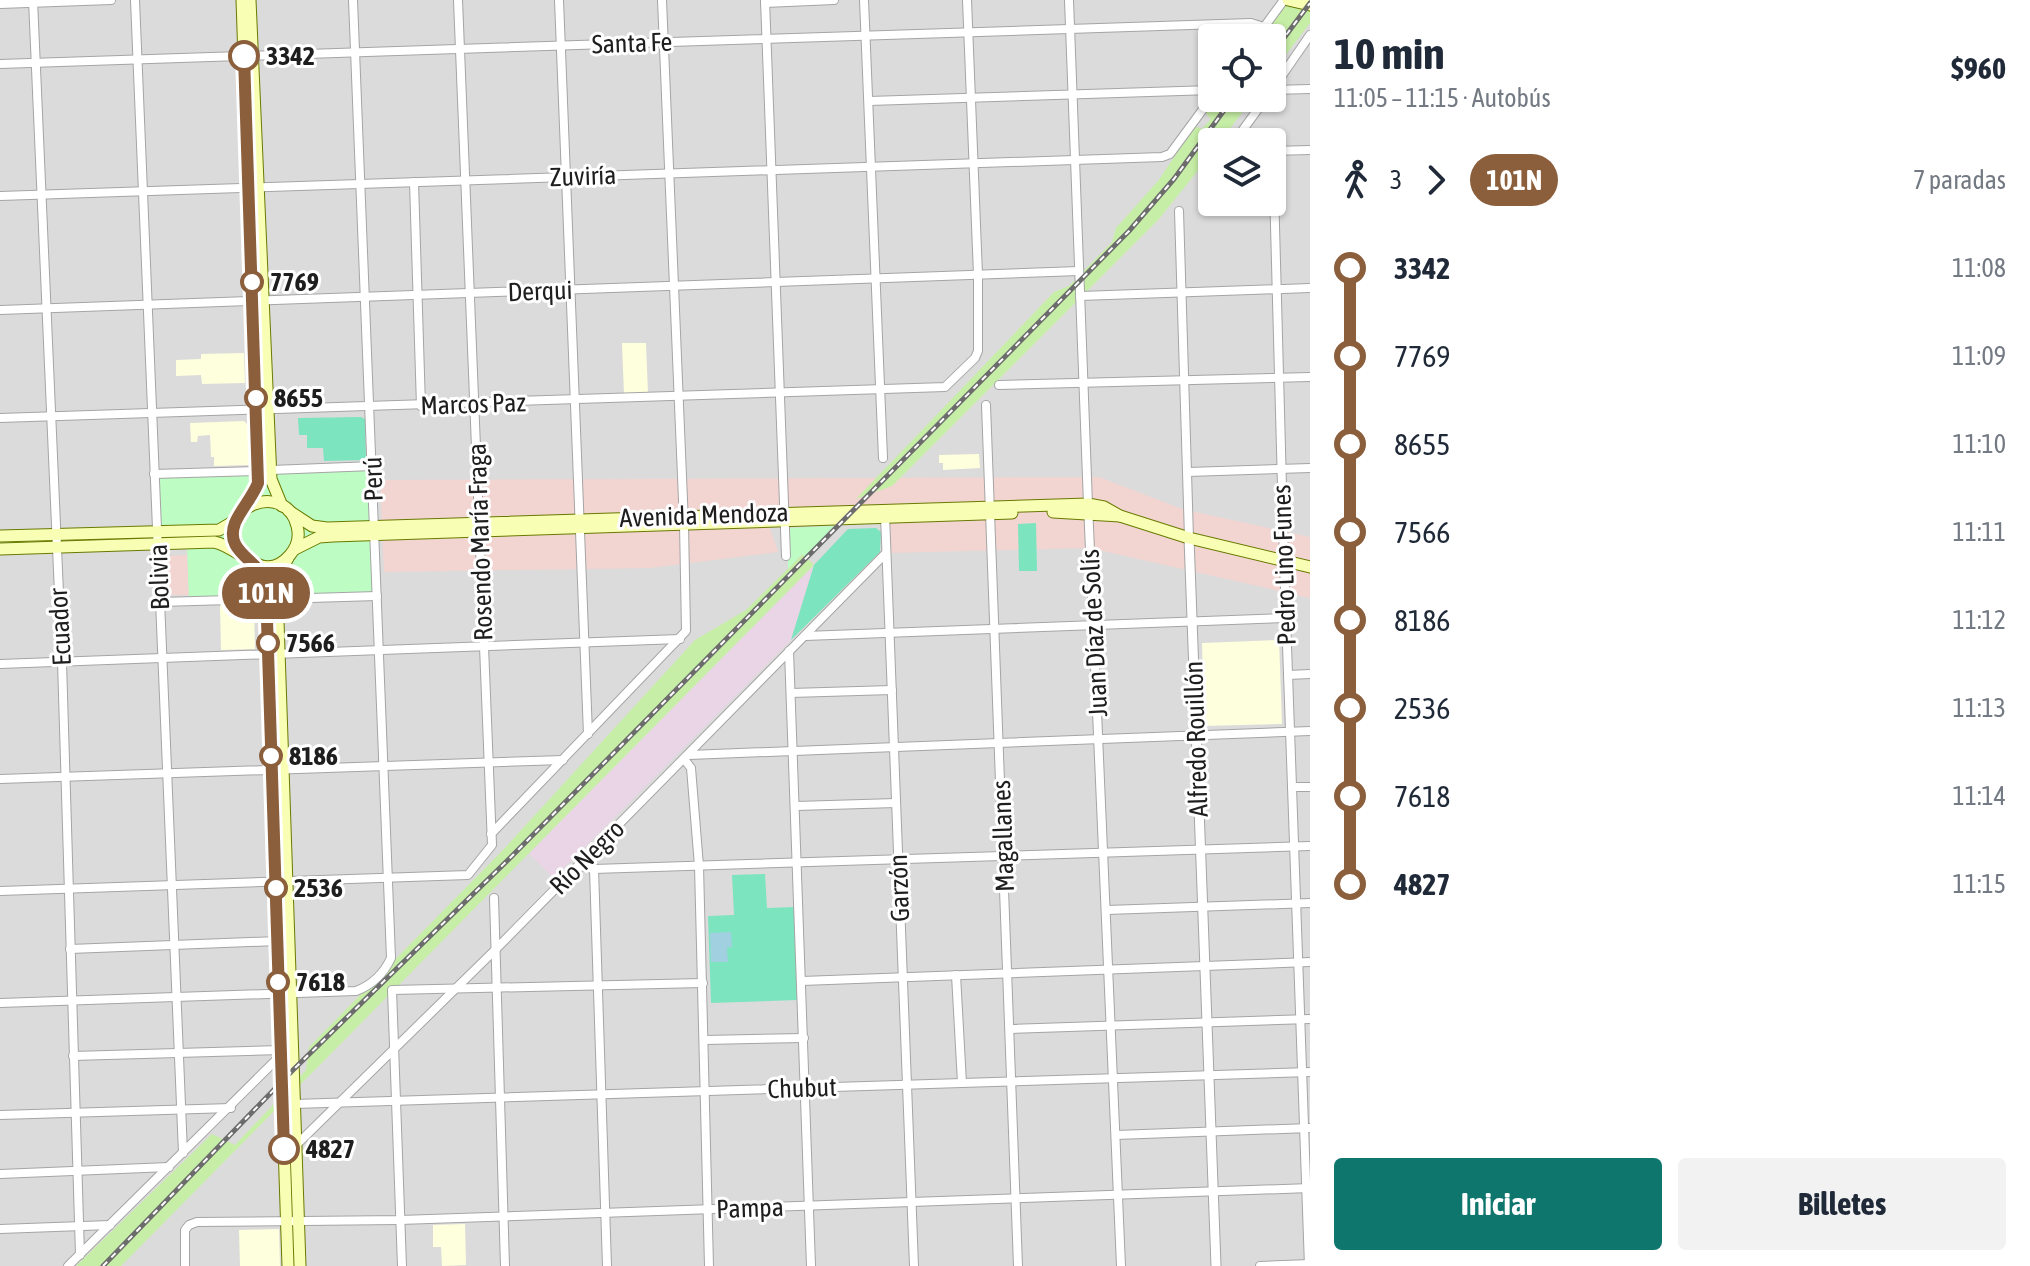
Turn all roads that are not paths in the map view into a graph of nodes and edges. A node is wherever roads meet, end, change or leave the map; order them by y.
1 (111, 0) edge
2 (135, 0) edge
3 (242, 0) edge
4 (250, 0) edge
5 (353, 0) edge
6 (458, 0) edge
7 (559, 0) edge
8 (662, 0) edge
9 (834, 0) edge
10 (864, 0) edge
11 (967, 0) edge
12 (1069, 0) edge
13 (1286, 0) edge
14 (33, 1) edge
15 (765, 1) edge
16 (0, 4) edge
17 (1310, 5) edge
18 (1221, 24) edge
19 (1254, 24) edge
20 (1266, 24) edge
21 (1198, 25) edge
22 (1071, 29) junction
23 (969, 32) junction
24 (1310, 35) edge
25 (866, 36) junction
26 (767, 39) junction
27 (664, 42) junction
28 (561, 46) junction
29 (460, 49) junction
30 (355, 53) junction
31 (248, 56) junction
32 (138, 60) junction
33 (36, 63) junction
34 (0, 64) edge
35 (1286, 70) edge
36 (1310, 89) edge
37 (1198, 90) edge
38 (1286, 90) edge
39 (1073, 94) junction
40 (971, 98) junction
41 (869, 101) junction
42 (1200, 112) edge
43 (1310, 150) edge
44 (1286, 151) edge
45 (1075, 159) junction
46 (974, 163) junction
47 (871, 166) junction
48 (772, 170) junction
49 (669, 173) junction
50 (566, 177) junction
51 (465, 180) junction
52 (414, 182) junction
53 (361, 184) junction
54 (253, 188) junction
55 (143, 191) junction
56 (41, 195) junction
57 (0, 196) edge
58 (1179, 211) dead end
59 (1275, 216) edge
60 (1079, 271) junction
61 (978, 275) junction
62 (876, 279) junction
63 (776, 282) junction
64 (674, 286) junction
65 (1310, 288) edge
66 (1277, 289) junction
67 (570, 290) junction
68 (1181, 292) junction
69 (470, 294) junction
70 (417, 296) junction
71 (1080, 296) junction
72 (366, 298) junction
73 (258, 302) junction
74 (147, 306) junction
75 (46, 309) junction
76 (0, 310) edge
77 (1310, 377) edge
78 (1279, 378) junction
79 (1185, 382) junction
80 (1083, 384) junction
81 (999, 385) dead end
82 (880, 391) junction
83 (780, 394) junction
84 (679, 397) junction
85 (575, 401) junction
86 (474, 404) junction
87 (986, 405) dead end
88 (421, 406) junction
89 (370, 407) junction
90 (262, 410) junction
91 (152, 414) junction
92 (50, 416) junction
93 (0, 418) edge
94 (883, 458) dead end
95 (373, 466) junction
96 (1310, 468) edge
97 (1281, 469) junction
98 (264, 470) junction
99 (1188, 472) junction
100 (154, 474) junction
101 (286, 508) junction
102 (1088, 508) junction
103 (244, 509) junction
104 (990, 510) junction
105 (885, 514) junction
106 (785, 517) junction
107 (236, 520) junction
108 (684, 520) junction
109 (580, 524) junction
110 (480, 527) junction
111 (375, 530) junction
112 (0, 536) edge
113 (157, 538) junction
114 (1189, 538) junction
115 (55, 541) junction
116 (0, 549) edge
117 (886, 553) junction
118 (291, 554) junction
119 (241, 555) junction
120 (786, 556) dead end
121 (1284, 561) junction
122 (253, 564) junction
123 (1310, 567) edge
124 (377, 596) junction
125 (272, 599) junction
126 (160, 602) junction
127 (1286, 618) junction
128 (1192, 622) junction
129 (1094, 625) junction
130 (995, 629) junction
131 (890, 633) junction
132 (805, 636) junction
133 (680, 639) junction
134 (586, 643) junction
135 (484, 646) junction
136 (379, 650) junction
137 (789, 651) junction
138 (274, 654) junction
139 (162, 658) junction
140 (62, 662) junction
141 (0, 664) edge
142 (1310, 674) edge
143 (1288, 675) junction
144 (892, 690) junction
145 (791, 693) junction
146 (1310, 731) edge
147 (1290, 732) junction
148 (588, 734) junction
149 (1196, 737) junction
150 (1100, 740) junction
151 (999, 744) junction
152 (895, 747) junction
153 (793, 751) junction
154 (687, 757) junction
155 (563, 760) junction
156 (488, 762) junction
157 (384, 765) junction
158 (277, 769) junction
159 (167, 773) junction
160 (65, 776) junction
161 (0, 779) edge
162 (1292, 787) junction
163 (1310, 787) edge
164 (896, 803) junction
165 (796, 806) junction
166 (491, 834) junction
167 (1294, 846) junction
168 (1310, 846) edge
169 (1201, 850) junction
170 (1104, 853) junction
171 (1004, 856) junction
172 (898, 859) junction
173 (798, 863) junction
174 (579, 866) junction
175 (699, 866) junction
176 (594, 869) junction
177 (388, 878) junction
178 (281, 882) junction
179 (172, 885) junction
180 (70, 889) junction
181 (0, 891) edge
182 (494, 898) dead end
183 (1296, 903) junction
184 (1310, 903) edge
185 (1203, 906) junction
186 (1107, 910) junction
187 (277, 941) junction
188 (174, 945) junction
189 (70, 949) junction
190 (496, 949) junction
191 (1298, 962) junction
192 (1310, 962) edge
193 (1205, 966) junction
194 (1109, 969) junction
195 (1008, 973) junction
196 (956, 975) junction
197 (903, 977) junction
198 (802, 981) junction
199 (703, 983) junction
200 (598, 986) junction
201 (497, 988) junction
202 (454, 990) junction
203 (285, 993) junction
204 (176, 997) junction
205 (72, 1001) junction
206 (0, 1003) edge
207 (1305, 1019) edge
208 (1207, 1022) junction
209 (1111, 1026) junction
210 (1010, 1029) junction
211 (804, 1038) junction
212 (705, 1040) junction
213 (394, 1050) junction
214 (281, 1052) junction
215 (179, 1053) junction
216 (73, 1056) junction
217 (1306, 1072) edge
218 (1209, 1076) junction
219 (1114, 1079) junction
220 (1012, 1082) junction
221 (962, 1083) junction
222 (907, 1085) junction
223 (806, 1088) junction
224 (706, 1091) junction
225 (601, 1095) junction
226 (500, 1098) junction
227 (396, 1101) junction
228 (338, 1103) junction
229 (294, 1104) junction
230 (231, 1108) junction
231 (181, 1109) junction
232 (75, 1113) junction
233 (0, 1115) edge
234 (1307, 1128) edge
235 (1211, 1132) junction
236 (1116, 1135) junction
237 (296, 1145) junction
238 (183, 1153) junction
239 (284, 1157) junction
240 (169, 1167) junction
241 (77, 1171) junction
242 (0, 1174) edge
243 (1308, 1188) edge
244 (1213, 1191) junction
245 (1118, 1195) junction
246 (1015, 1198) junction
247 (911, 1202) junction
248 (809, 1206) junction
249 (708, 1209) junction
250 (605, 1213) junction
251 (503, 1216) junction
252 (292, 1220) junction
253 (400, 1220) junction
254 (110, 1225) junction
255 (79, 1227) junction
256 (0, 1229) edge
257 (80, 1255) junction
258 (1309, 1265) edge
259 (68, 1266) edge
260 (185, 1266) edge
261 (288, 1266) edge
262 (300, 1266) edge
263 (402, 1266) edge
264 (505, 1266) edge
265 (607, 1266) edge
266 (709, 1266) edge
267 (811, 1266) edge
268 (914, 1266) edge
269 (1018, 1266) edge
270 (1121, 1266) edge
271 (1216, 1266) edge
272 (1260, 1266) edge

1 - 14 street
2 - 32 street, Bolivia
3 - 31 main road
4 - 31 main road
5 - 30 street, Perú
6 - 29 street, Rosendo María Fraga
7 - 28 street
8 - 27 street
9 - 15 street
10 - 25 street
11 - 23 street
12 - 22 street, Juan Díaz de Solís
13 - 17 main road
13 - 20 street
14 - 16 street
14 - 33 street, Ecuador
15 - 26 street
18 - 19 street, Santa Fe
21 - 22 street, Santa Fe
22 - 23 street, Santa Fe
22 - 39 street, Juan Díaz de Solís
23 - 25 street, Santa Fe
23 - 40 street
24 - 35 street
25 - 26 street, Santa Fe
25 - 41 street
26 - 27 street, Santa Fe
26 - 48 street
27 - 28 street, Santa Fe
27 - 49 street
28 - 29 street, Santa Fe
28 - 50 street
29 - 30 street, Santa Fe
29 - 51 street, Rosendo María Fraga
30 - 31 street, Santa Fe
30 - 53 street, Perú
31 - 32 street, Santa Fe
31 - 54 main road
32 - 33 street, Santa Fe
32 - 55 street, Bolivia
33 - 34 street, Santa Fe
33 - 56 street, Ecuador
36 - 38 street
37 - 39 street
39 - 40 street
39 - 45 street, Juan Díaz de Solís
40 - 41 street
40 - 46 street
41 - 47 street
42 - 45 street, Zuviría
43 - 44 street
45 - 46 street, Zuviría
45 - 60 street, Juan Díaz de Solís
46 - 47 street, Zuviría
46 - 61 street
47 - 48 street, Zuviría
47 - 62 street
48 - 49 street, Zuviría
48 - 63 street
49 - 50 street, Zuviría
49 - 64 street
50 - 51 street, Zuviría
50 - 67 street
51 - 52 street, Zuviría
51 - 69 street, Rosendo María Fraga
52 - 53 street, Zuviría
52 - 70 street
53 - 54 street, Zuviría
53 - 72 street, Perú
54 - 55 street, Zuviría
54 - 73 main road
55 - 56 street, Zuviría
55 - 74 street, Bolivia
56 - 57 street, Zuviría
56 - 75 street, Ecuador
58 - 68 street, Alfredo Rouillón
59 - 66 street, Pedro Lino Funes
60 - 61 street, Derqui
60 - 71 street, Juan Díaz de Solís
61 - 62 street, Derqui
61 - 82 street, Marcos Paz
62 - 63 street, Derqui
62 - 82 street
63 - 64 street, Derqui
63 - 83 street
64 - 67 street, Derqui
64 - 84 street
65 - 66 street
66 - 68 street
66 - 78 street, Pedro Lino Funes
67 - 69 street, Derqui
67 - 85 street
68 - 71 street
68 - 79 street, Alfredo Rouillón
69 - 70 street, Derqui
69 - 86 street, Rosendo María Fraga
70 - 72 street, Derqui
70 - 88 street
71 - 80 street, Juan Díaz de Solís
72 - 73 street, Derqui
72 - 89 street, Perú
73 - 74 street, Derqui
73 - 90 main road
74 - 75 street, Derqui
74 - 91 street, Bolivia
75 - 76 street, Derqui
75 - 92 street, Ecuador
77 - 78 street
78 - 79 street
78 - 97 street, Pedro Lino Funes
79 - 80 street
79 - 99 street, Alfredo Rouillón
80 - 81 street
80 - 102 street, Juan Díaz de Solís
82 - 83 street, Marcos Paz
82 - 94 street
83 - 84 street, Marcos Paz
83 - 106 street
84 - 85 street, Marcos Paz
84 - 108 street
85 - 86 street, Marcos Paz
85 - 109 street
86 - 88 street, Marcos Paz
86 - 110 street, Rosendo María Fraga
87 - 104 street, Magallanes
88 - 89 street, Marcos Paz
89 - 90 street, Marcos Paz
89 - 95 street, Perú
90 - 91 street, Marcos Paz
90 - 98 main road
91 - 92 street, Marcos Paz
91 - 100 street, Bolivia
92 - 93 street, Marcos Paz
92 - 115 street, Ecuador
95 - 98 street
95 - 111 street, Perú
96 - 97 street
97 - 99 street
97 - 121 street, Pedro Lino Funes
98 - 100 street
98 - 101 main road
98 - 103 main road
99 - 114 street, Alfredo Rouillón
100 - 113 street, Bolivia
101 - 103 main road
101 - 111 main road, Avenida Mendoza
101 - 118 main road
102 - 104 main road, Avenida Mendoza
102 - 114 main road, Avenida Mendoza
102 - 129 street, Juan Díaz de Solís
103 - 107 main road
104 - 105 main road, Avenida Mendoza
104 - 130 street, Magallanes
105 - 106 main road, Avenida Mendoza
105 - 117 street, Garzón
106 - 108 main road, Avenida Mendoza
106 - 120 street
107 - 113 main road
107 - 119 main road
108 - 109 main road, Avenida Mendoza
108 - 133 street
109 - 110 main road, Avenida Mendoza
109 - 134 street
110 - 111 main road, Avenida Mendoza
110 - 135 street, Rosendo María Fraga
111 - 118 main road, Avenida Mendoza
111 - 124 street, Perú
112 - 115 main road
113 - 115 main road
113 - 119 main road
113 - 126 street, Bolivia
114 - 121 main road, Avenida Mendoza
114 - 128 street, Alfredo Rouillón
115 - 116 main road
115 - 140 street, Ecuador
117 - 131 street, Garzón
117 - 132 street, Río Negro
118 - 122 main road
118 - 125 main road
119 - 122 main road
121 - 123 main road, Avenida Mendoza
121 - 127 street, Pedro Lino Funes
122 - 125 main road
124 - 125 street
124 - 136 street, Perú
125 - 126 street
125 - 138 main road
126 - 139 street, Bolivia
127 - 128 street
127 - 143 street, Pedro Lino Funes
128 - 129 street
128 - 149 street, Alfredo Rouillón
129 - 130 street
129 - 150 street, Juan Díaz de Solís
130 - 131 street
130 - 151 street, Magallanes
131 - 132 street
131 - 144 street, Garzón
132 - 137 street, Río Negro
133 - 134 street
133 - 148 street
134 - 135 street
134 - 148 street
135 - 136 street
135 - 156 street, Rosendo María Fraga
136 - 138 street
136 - 157 street, Perú
137 - 145 street
137 - 154 street, Río Negro
138 - 139 street
138 - 158 main road
139 - 140 street
139 - 159 street, Bolivia
140 - 141 street
140 - 160 street, Ecuador
142 - 143 street
143 - 147 street, Pedro Lino Funes
144 - 145 street
144 - 152 street, Garzón
145 - 153 street
146 - 147 street
147 - 149 street
147 - 162 street, Pedro Lino Funes
148 - 155 street
149 - 150 street
149 - 169 street, Alfredo Rouillón
150 - 151 street
150 - 170 street, Juan Díaz de Solís
151 - 152 street
151 - 171 street, Magallanes
152 - 153 street
152 - 164 street, Garzón
153 - 154 street
153 - 165 street
154 - 174 street, Río Negro
154 - 175 street
155 - 156 street
155 - 166 street
156 - 157 street
156 - 166 street, Rosendo María Fraga
157 - 158 street
157 - 177 street, Perú
158 - 159 street
158 - 178 main road
159 - 160 street
159 - 179 street, Bolivia
160 - 161 street
160 - 180 street, Ecuador
162 - 163 street
162 - 167 street, Pedro Lino Funes
164 - 165 street
164 - 172 street, Garzón
165 - 173 street
166 - 177 street, Rosendo María Fraga
167 - 168 street
167 - 169 street
167 - 183 street, Pedro Lino Funes
169 - 170 street
169 - 185 street, Alfredo Rouillón
170 - 171 street
170 - 186 street, Juan Díaz de Solís
171 - 172 street
171 - 195 street, Magallanes
172 - 173 street
172 - 197 street, Garzón
173 - 175 street
173 - 198 street
174 - 176 street
174 - 190 street, Río Negro
175 - 176 street
175 - 199 street
176 - 200 street
177 - 178 street
177 - 203 street, Perú
178 - 179 street
178 - 187 main road
178 - 203 main road
179 - 180 street
179 - 188 street, Bolivia
180 - 181 street
180 - 189 street, Ecuador
182 - 190 street
183 - 184 street
183 - 185 street
183 - 191 street, Pedro Lino Funes
185 - 186 street
185 - 193 street, Alfredo Rouillón
186 - 194 street, Juan Díaz de Solís
187 - 188 street
187 - 203 main road
188 - 189 street
188 - 204 street, Bolivia
189 - 205 street, Ecuador
190 - 201 street
190 - 202 street, Río Negro
191 - 192 street
191 - 193 street
191 - 207 street, Pedro Lino Funes
193 - 194 street
193 - 208 street, Alfredo Rouillón
194 - 195 street
194 - 209 street, Juan Díaz de Solís
195 - 196 street
195 - 210 street, Magallanes
196 - 197 street
196 - 221 street
197 - 198 street
197 - 222 street, Garzón
198 - 211 street
199 - 200 street
199 - 212 street
200 - 201 street
200 - 225 street
201 - 202 street
201 - 226 street
202 - 213 street, Río Negro
202 - 213 street
203 - 204 street
203 - 214 main road
203 - 229 main road
204 - 205 street
204 - 215 street, Bolivia
205 - 206 street
205 - 216 street, Ecuador
207 - 208 street
207 - 217 street, Pedro Lino Funes
208 - 209 street
208 - 218 street, Alfredo Rouillón
209 - 210 street
209 - 219 street, Juan Díaz de Solís
210 - 220 street, Magallanes
211 - 212 street
211 - 223 street
212 - 224 street
213 - 227 street
213 - 228 street, Río Negro
214 - 215 street
214 - 230 street
214 - 239 main road
215 - 216 street
215 - 231 street, Bolivia
216 - 232 street, Ecuador
217 - 218 street, Chubut
217 - 234 street, Pedro Lino Funes
218 - 219 street, Chubut
218 - 235 street, Alfredo Rouillón
219 - 220 street, Chubut
219 - 236 street, Juan Díaz de Solís
220 - 221 street, Chubut
220 - 246 street, Magallanes
221 - 222 street, Chubut
222 - 223 street, Chubut
222 - 247 street, Garzón
223 - 224 street, Chubut
223 - 248 street
224 - 225 street, Chubut
224 - 249 street
225 - 226 street, Chubut
225 - 250 street
226 - 227 street, Chubut
226 - 251 street
227 - 228 street, Chubut
227 - 253 street
228 - 229 street, Chubut
228 - 237 street, Río Negro
229 - 237 main road
230 - 231 street
230 - 238 street
231 - 232 street
231 - 238 street, Bolivia
232 - 233 street
232 - 241 street, Ecuador
234 - 235 street
234 - 243 street, Pedro Lino Funes
235 - 236 street
235 - 244 street, Alfredo Rouillón
236 - 245 street, Juan Díaz de Solís
237 - 239 street, Río Negro
237 - 252 main road
238 - 240 street
239 - 252 main road
240 - 241 street
240 - 254 street
241 - 242 street
241 - 255 street, Ecuador
243 - 244 street, Pampa
243 - 258 street, Pedro Lino Funes
244 - 245 street, Pampa
244 - 271 street, Alfredo Rouillón
245 - 246 street, Pampa
245 - 270 street, Juan Díaz de Solís
246 - 247 street, Pampa
246 - 269 street, Magallanes
247 - 248 street, Pampa
247 - 268 street, Garzón
248 - 249 street, Pampa
248 - 267 street
249 - 250 street, Pampa
249 - 266 street
250 - 251 street, Pampa
250 - 265 street
251 - 253 street, Pampa
251 - 264 street
252 - 253 street, Pampa
252 - 260 street, Pampa
252 - 261 main road
252 - 262 main road
253 - 263 street
254 - 255 street
254 - 257 street
255 - 256 street
255 - 257 street, Ecuador
257 - 259 street
258 - 272 street

